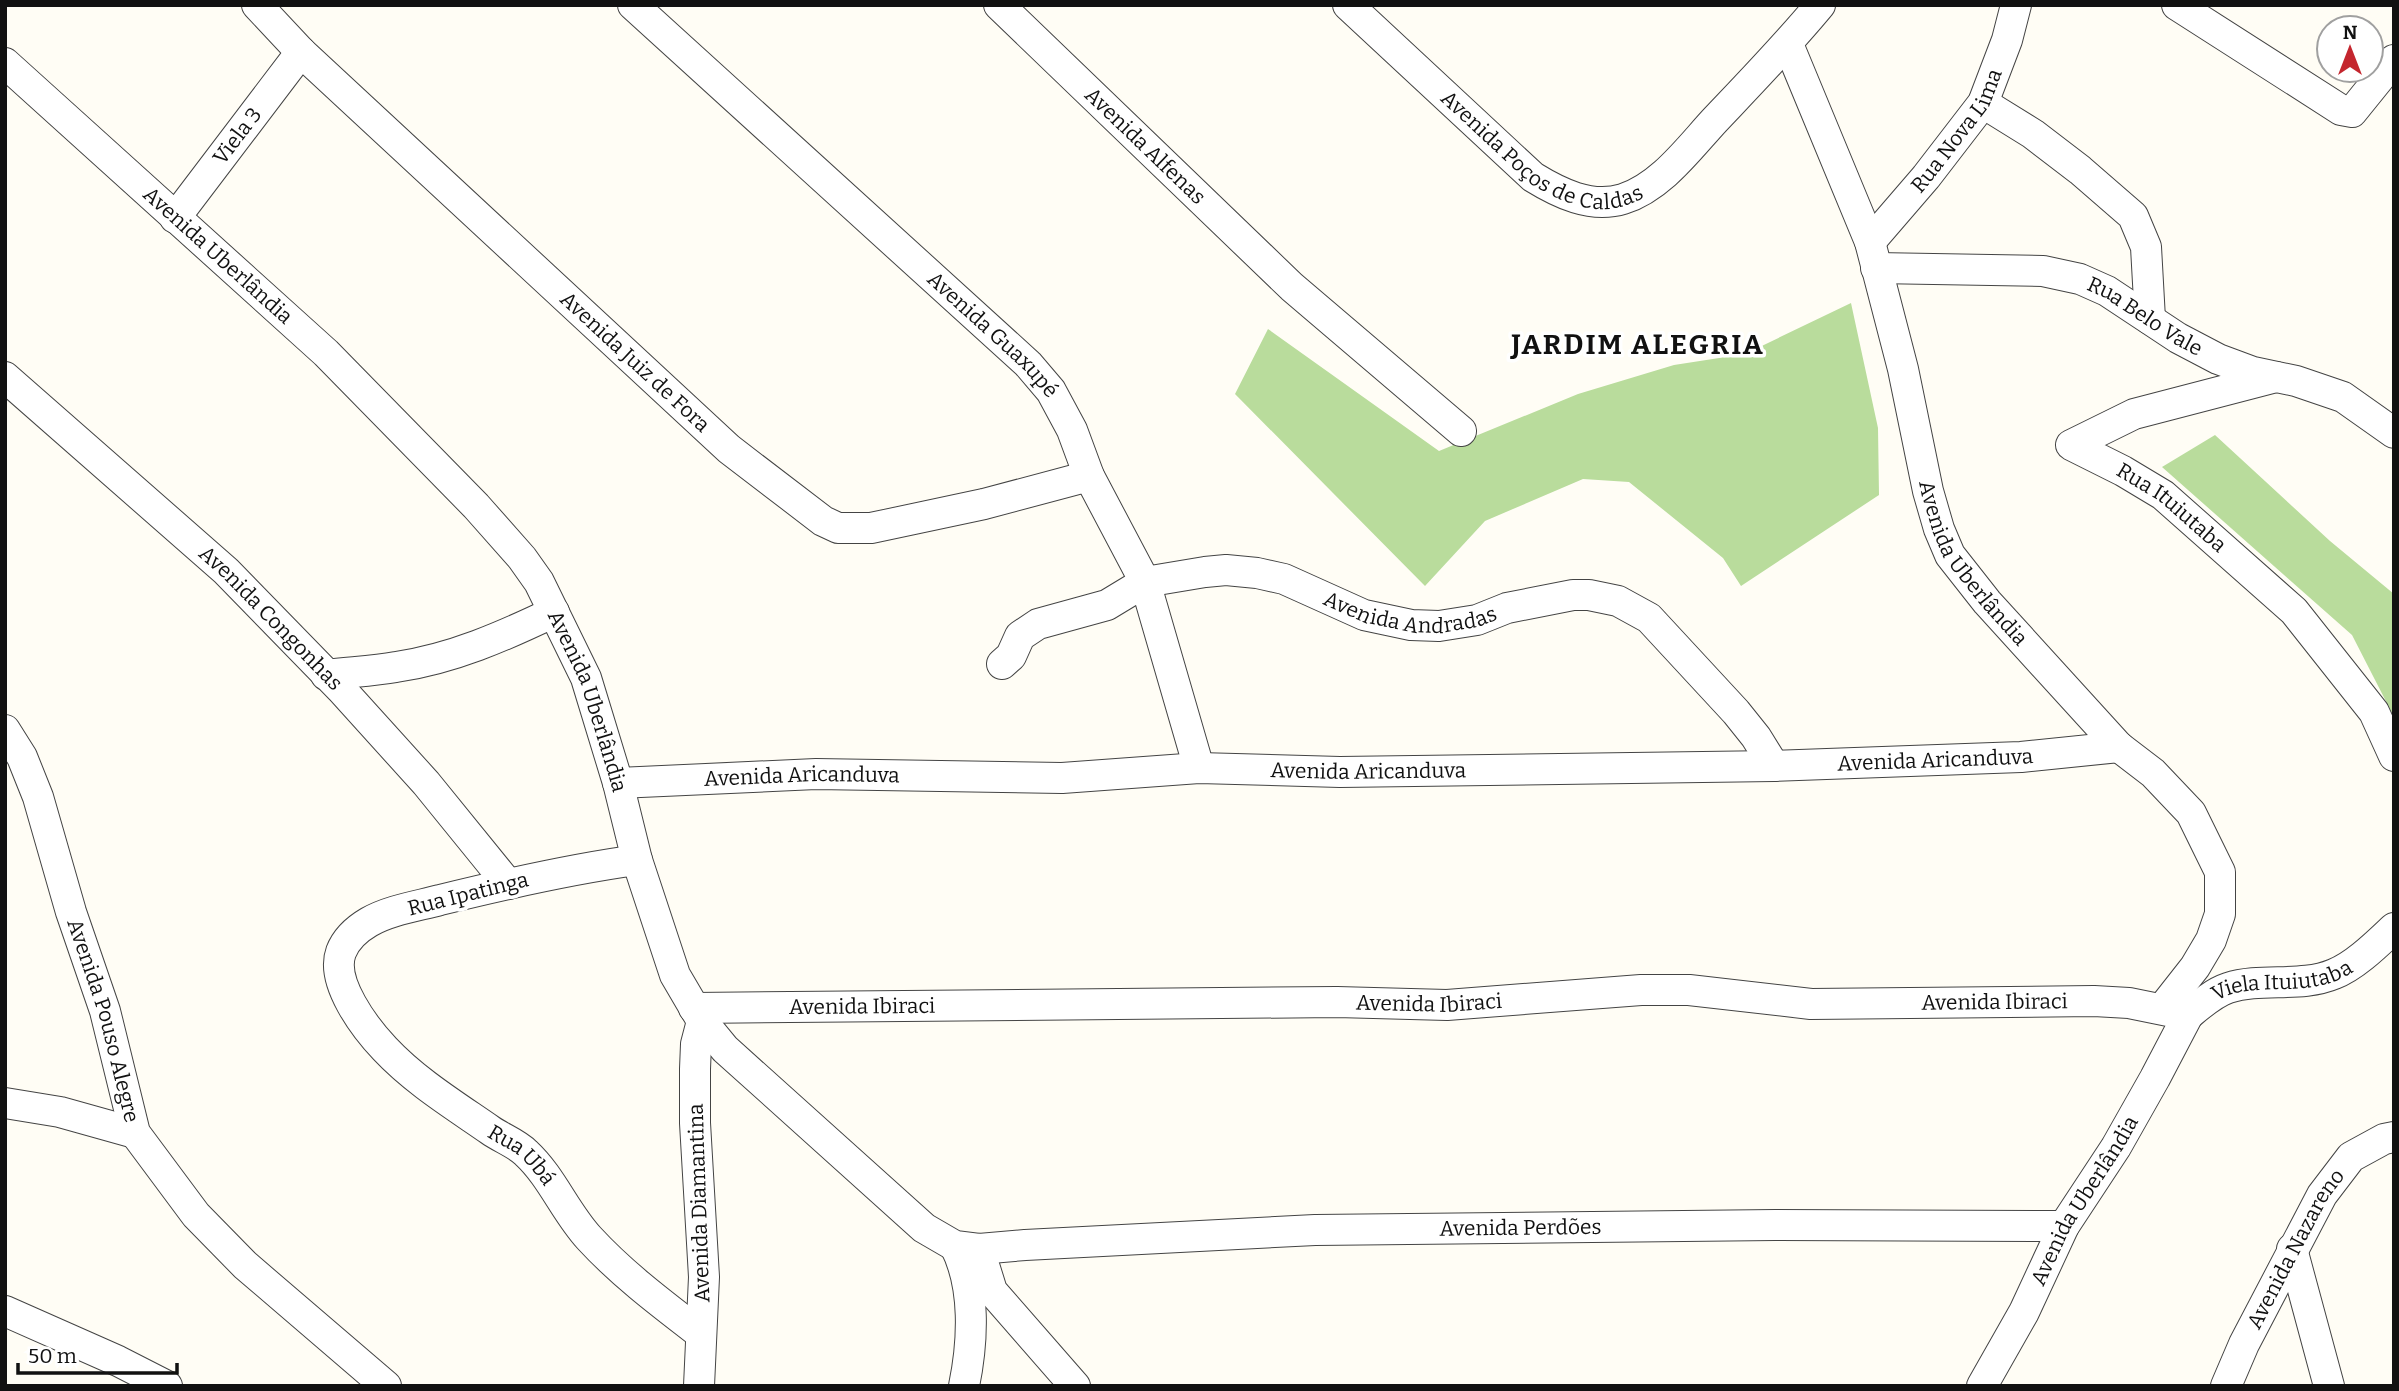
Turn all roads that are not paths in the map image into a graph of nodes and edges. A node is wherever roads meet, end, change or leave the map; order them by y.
1 (257, 5) edge
2 (634, 5) edge
3 (999, 5) edge
4 (1348, 5) edge
5 (1820, 5) edge
6 (2017, 5) edge
7 (2176, 5) edge
8 (1788, 44) junction
9 (301, 52) junction
10 (2394, 60) edge
11 (5, 63) edge
12 (1983, 103) junction
13 (175, 218) junction
14 (1873, 255) junction
15 (2150, 319) junction
16 (5, 377) edge
17 (2276, 377) junction
18 (1461, 431) dead end
19 (2394, 433) edge
20 (1088, 476) junction
21 (1145, 582) junction
22 (554, 612) junction
23 (1002, 664) dead end
24 (326, 675) junction
25 (5, 730) edge
26 (2119, 747) junction
27 (2394, 756) edge
28 (1774, 766) junction
29 (1199, 768) junction
30 (618, 783) junction
31 (637, 860) junction
32 (508, 884) junction
33 (2394, 928) edge
34 (340, 979) joint
35 (2175, 1012) junction
36 (698, 1014) junction
37 (5, 1103) edge
38 (135, 1133) junction
39 (2394, 1137) edge
40 (2064, 1226) junction
41 (967, 1248) junction
42 (2292, 1250) junction
43 (5, 1311) edge
44 (701, 1334) junction
45 (375, 1383) edge
46 (167, 1386) edge
47 (699, 1386) edge
48 (964, 1386) edge
49 (1075, 1386) edge
50 (1982, 1386) edge
51 (2226, 1386) edge
52 (2329, 1386) edge

1 - 9 street, Avenida Juiz de Fora
2 - 20 street, Avenida Guaxupé
3 - 18 street, Avenida Alfenas
4 - 8 street, Avenida Poços de Caldas
5 - 8 street, Avenida Poços de Caldas
6 - 12 street, Rua Nova Lima
7 - 10 street
8 - 14 street, Avenida Uberlândia
9 - 13 street, Viela 3
9 - 20 street, Avenida Juiz de Fora
11 - 13 street, Avenida Uberlândia
12 - 14 street, Rua Nova Lima
12 - 15 street
13 - 22 street, Avenida Uberlândia
14 - 15 street, Rua Belo Vale
14 - 26 street, Avenida Uberlândia
15 - 17 street, Rua Belo Vale
16 - 24 street, Avenida Congonhas
17 - 19 street, Rua Belo Vale
17 - 27 street, Rua Ituiutaba
20 - 21 street, Avenida Guaxupé
21 - 23 street, Avenida Andradas
21 - 28 street, Avenida Andradas
21 - 29 street, Avenida Guaxupé
22 - 24 street
22 - 30 street, Avenida Uberlândia
24 - 32 street, Avenida Congonhas
25 - 38 street, Avenida Pouso Alegre
26 - 28 street, Avenida Aricanduva
26 - 35 street, Avenida Uberlândia
28 - 29 street, Avenida Aricanduva
29 - 30 street, Avenida Aricanduva
30 - 31 street, Avenida Uberlândia
31 - 32 street, Rua Ipatinga
31 - 36 street, Avenida Uberlândia
32 - 34 street, Rua Ipatinga
33 - 35 street, Viela Ituiutaba
34 - 44 street, Rua Ubá
35 - 36 street, Avenida Ibiraci
35 - 40 street, Avenida Uberlândia
36 - 41 street, Avenida Uberlândia
36 - 44 street, Avenida Diamantina
37 - 38 street
38 - 45 street, Avenida Pouso Alegre
39 - 42 street, Avenida Nazareno
40 - 41 street, Avenida Perdões
40 - 50 street, Avenida Uberlândia
41 - 48 street
41 - 49 street
42 - 51 street, Avenida Nazareno
42 - 52 street
43 - 46 street
44 - 47 street, Avenida Diamantina

